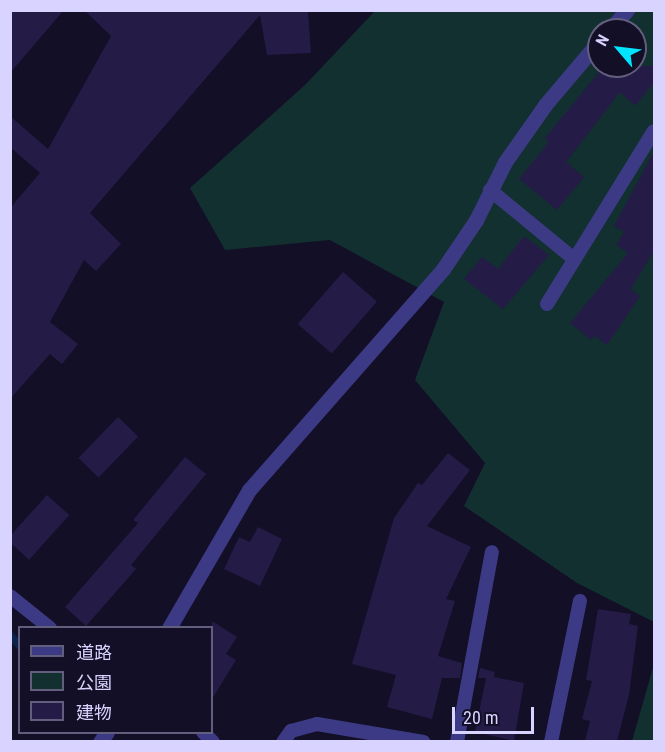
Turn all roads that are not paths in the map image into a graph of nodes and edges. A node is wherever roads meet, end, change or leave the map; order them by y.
1 (587, 55) edge
2 (654, 131) edge
3 (490, 190) junction
4 (574, 259) junction
5 (547, 304) dead end
6 (492, 552) dead end
7 (10, 596) edge
8 (580, 601) dead end
9 (49, 626) edge
10 (170, 626) edge
11 (283, 741) edge
12 (423, 741) edge
13 (457, 741) edge
14 (551, 741) edge

1 - 3 street
2 - 4 lane
3 - 4 lane
3 - 10 street
4 - 5 lane
6 - 13 lane
7 - 9 lane
8 - 14 lane
11 - 12 lane

